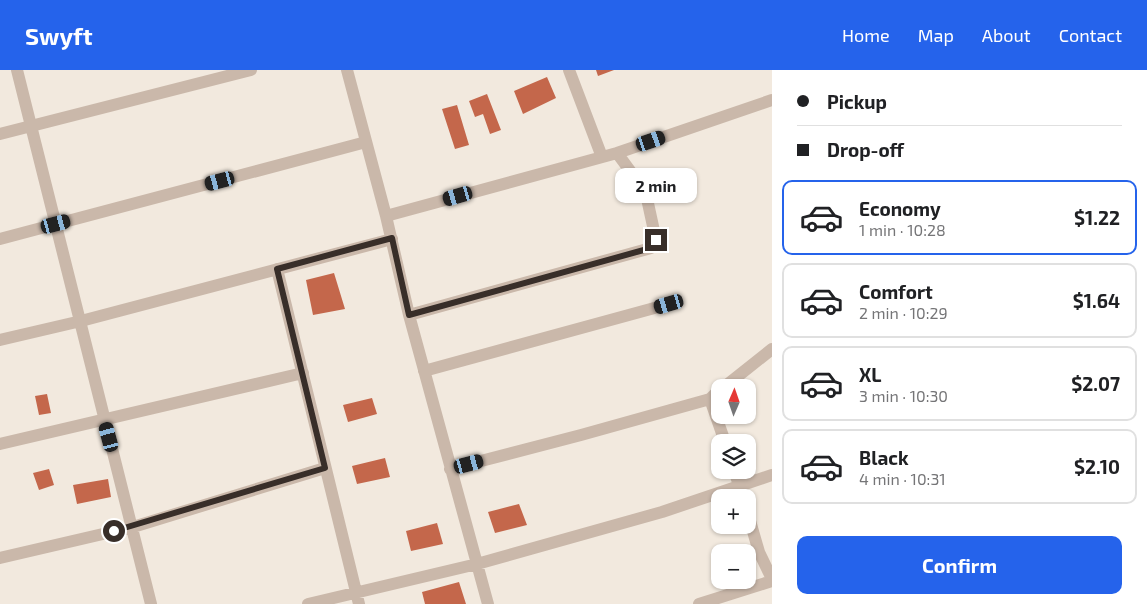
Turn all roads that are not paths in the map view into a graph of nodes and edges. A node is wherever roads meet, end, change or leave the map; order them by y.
1 (17, 70) edge
2 (251, 70) edge
3 (347, 70) edge
4 (569, 70) edge
5 (772, 100) edge
6 (31, 126) junction
7 (0, 134) edge
8 (366, 142) junction
9 (617, 153) junction
10 (602, 157) junction
11 (386, 216) junction
12 (56, 224) junction
13 (392, 238) junction
14 (0, 239) edge
15 (277, 269) junction
16 (669, 304) dead end
17 (409, 315) junction
18 (81, 321) junction
19 (0, 340) edge
20 (772, 349) edge
21 (424, 371) junction
22 (303, 373) junction
23 (734, 379) edge
24 (710, 399) joint
25 (104, 419) junction
26 (722, 434) edge
27 (0, 444) edge
28 (325, 468) junction
29 (450, 470) junction
30 (772, 475) edge
31 (746, 489) edge
32 (711, 500) edge
33 (133, 527) junction
34 (754, 534) edge
35 (0, 558) edge
36 (477, 564) junction
37 (772, 580) edge
38 (358, 598) edge
39 (151, 604) edge
40 (308, 604) edge
41 (488, 604) edge
42 (699, 604) edge

1 - 6 street
2 - 6 street
3 - 8 street
4 - 10 street
5 - 9 street
6 - 7 street
6 - 12 street
8 - 11 street
8 - 12 street
9 - 10 street
9 - 17 street
10 - 11 street
11 - 13 street
12 - 14 street
12 - 18 street
13 - 15 street
13 - 17 street
15 - 18 street
15 - 22 street
16 - 21 street
17 - 21 street
18 - 19 street
18 - 25 street
20 - 23 street
21 - 29 street
22 - 25 street
22 - 28 street
24 - 26 street
24 - 29 street
25 - 27 street
25 - 33 street
28 - 33 street
28 - 38 street
29 - 36 street
30 - 31 street
32 - 36 street
33 - 35 street
33 - 39 street
34 - 37 street
36 - 38 street
36 - 41 street
37 - 42 street
38 - 40 street

